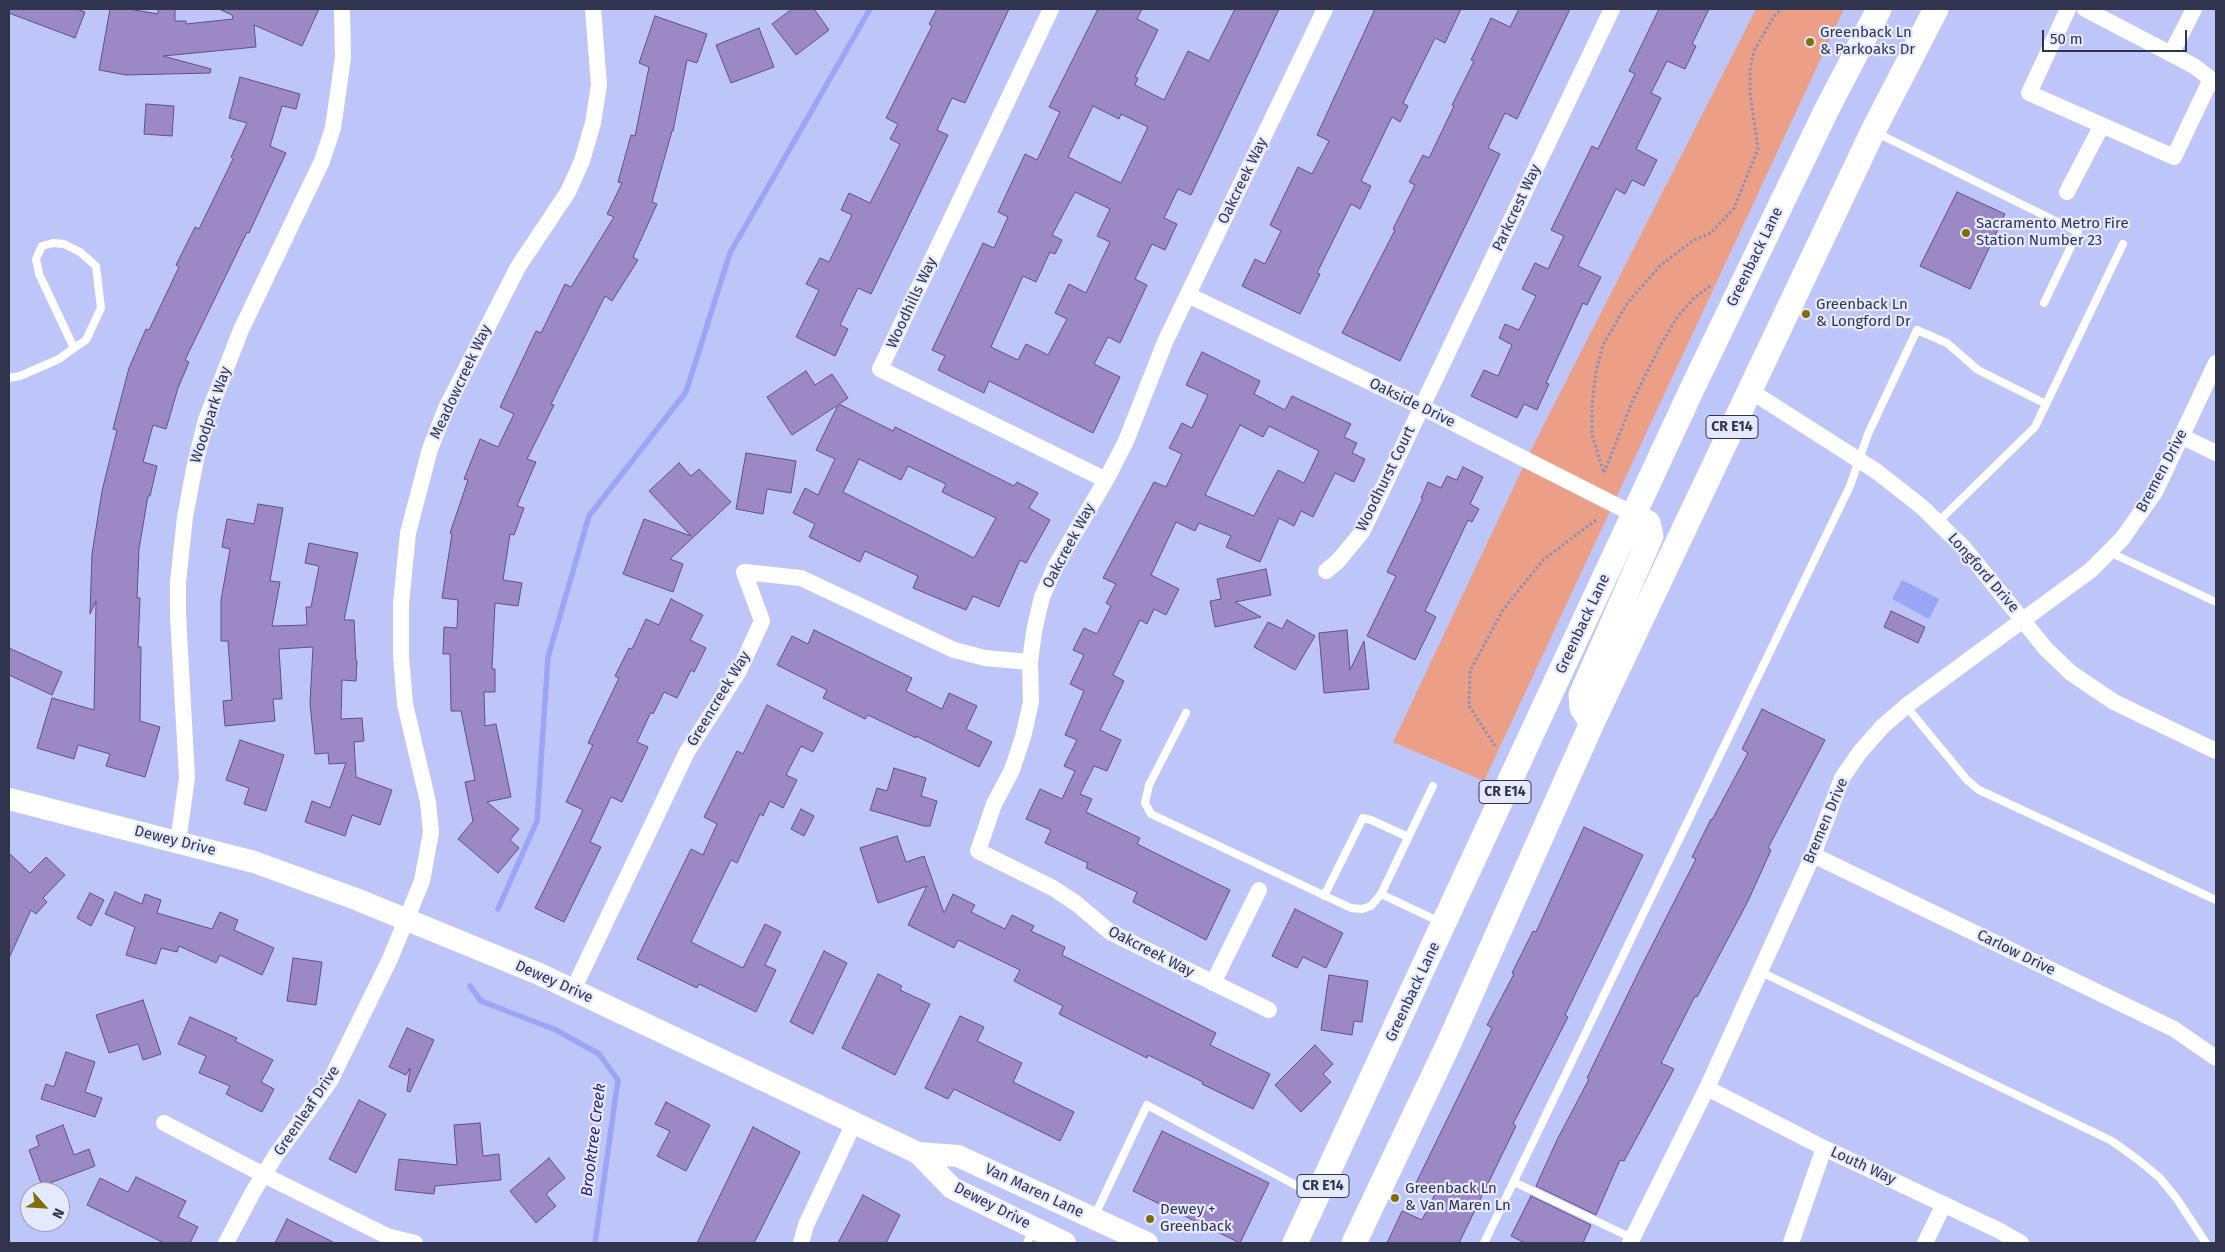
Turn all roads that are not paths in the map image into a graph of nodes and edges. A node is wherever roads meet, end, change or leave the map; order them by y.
1 (342, 9) edge
2 (594, 9) edge
3 (1050, 9) edge
4 (1326, 9) edge
5 (1612, 9) edge
6 (1879, 9) edge
7 (1936, 9) edge
8 (2068, 9) edge
9 (2085, 9) edge
10 (2194, 9) edge
11 (2171, 54) junction
12 (2213, 81) edge
13 (2102, 125) junction
14 (1873, 131) junction
15 (2067, 192) dead end
16 (2123, 244) dead end
17 (1188, 295) junction
18 (2044, 303) dead end
19 (74, 348) junction
20 (2216, 363) edge
21 (9, 378) edge
22 (1749, 390) junction
23 (2046, 404) junction
24 (1422, 407) junction
25 (2181, 436) junction
26 (2216, 453) edge
27 (1860, 461) junction
28 (1106, 480) junction
29 (1633, 514) junction
30 (1938, 522) junction
31 (2109, 552) junction
32 (1326, 571) dead end
33 (2216, 602) edge
34 (2023, 620) junction
35 (1030, 662) junction
36 (1906, 706) junction
37 (1186, 713) dead end
38 (1592, 723) junction
39 (2216, 750) edge
40 (1433, 786) dead end
41 (9, 799) edge
42 (1408, 837) junction
43 (178, 842) junction
44 (1813, 855) junction
45 (1259, 890) dead end
46 (1381, 894) junction
47 (1324, 896) junction
48 (2216, 900) edge
49 (406, 921) junction
50 (1444, 924) junction
51 (1759, 972) junction
52 (1213, 983) junction
53 (573, 990) junction
54 (1269, 1010) dead end
55 (2216, 1058) edge
56 (1707, 1088) junction
57 (164, 1123) dead end
58 (854, 1123) junction
59 (1824, 1148) junction
60 (918, 1153) junction
61 (264, 1175) junction
62 (1514, 1182) junction
63 (1318, 1197) junction
64 (1944, 1204) junction
65 (1093, 1219) junction
66 (1030, 1235) edge
67 (1631, 1241) edge
68 (226, 1243) edge
69 (415, 1243) edge
70 (801, 1243) edge
71 (1065, 1243) edge
72 (1146, 1243) edge
73 (1295, 1243) edge
74 (1354, 1243) edge
75 (1484, 1243) edge
76 (1791, 1243) edge
77 (1925, 1243) edge
78 (2021, 1243) edge
79 (2206, 1243) edge

1 - 43 street, Woodpark Way
2 - 49 street, Meadowcreek Way
3 - 28 street, Woodhills Way
4 - 17 street, Oakcreek Way
5 - 24 street, Parkcrest Way
6 - 29 main road, Greenback Lane / CR E14
7 - 14 main road, CR E14
8 - 13 street
9 - 11 street
10 - 11 street
11 - 12 street
12 - 13 street
13 - 15 street
14 - 18 lane
14 - 22 main road, CR E14
16 - 23 lane
17 - 24 street, Oakside Drive
17 - 28 street, Oakcreek Way
19 - 19 lane
19 - 21 lane
20 - 25 street, Bremen Drive
22 - 27 street, Longford Drive
22 - 38 main road, CR E14
23 - 27 lane
23 - 30 lane
24 - 29 street, Oakside Drive
24 - 32 street, Woodhurst Court
25 - 26 street
25 - 31 street, Bremen Drive
27 - 30 street, Longford Drive
27 - 62 lane
28 - 35 street, Oakcreek Way
29 - 38 main road
29 - 50 main road, Greenback Lane / CR E14
30 - 34 street, Longford Drive
31 - 33 lane
31 - 34 street, Bremen Drive
34 - 36 street, Bremen Drive
34 - 39 street, Longford Drive
35 - 52 street, Oakcreek Way
35 - 53 street, Greencreek Way
36 - 44 street, Bremen Drive
36 - 48 lane
37 - 47 lane
38 - 74 main road, CR E14
40 - 42 lane
41 - 43 main road, Dewey Drive
42 - 46 lane
42 - 47 lane
43 - 49 main road, Dewey Drive
44 - 51 street, Bremen Drive
44 - 55 street, Carlow Drive
45 - 52 street
46 - 47 lane
46 - 50 lane
49 - 53 main road, Dewey Drive
49 - 61 street, Greenleaf Drive
50 - 63 main road, Greenback Lane / CR E14
51 - 56 street, Bremen Drive
51 - 79 lane
52 - 54 street, Oakcreek Way
53 - 58 main road, Dewey Drive
56 - 59 street, Louth Way
56 - 67 street, Bremen Drive
57 - 61 street
58 - 60 main road, Dewey Drive
58 - 70 street
59 - 64 street, Louth Way
59 - 76 street
60 - 65 main road, Van Maren Lane
60 - 66 main road, Dewey Drive
61 - 68 street, Greenleaf Drive
61 - 69 street
62 - 67 lane
62 - 75 lane
63 - 65 lane
63 - 73 main road, Greenback Lane / CR E14
64 - 77 street
64 - 78 street, Louth Way
65 - 72 main road, Van Maren Lane
66 - 71 main road, Dewey Drive

